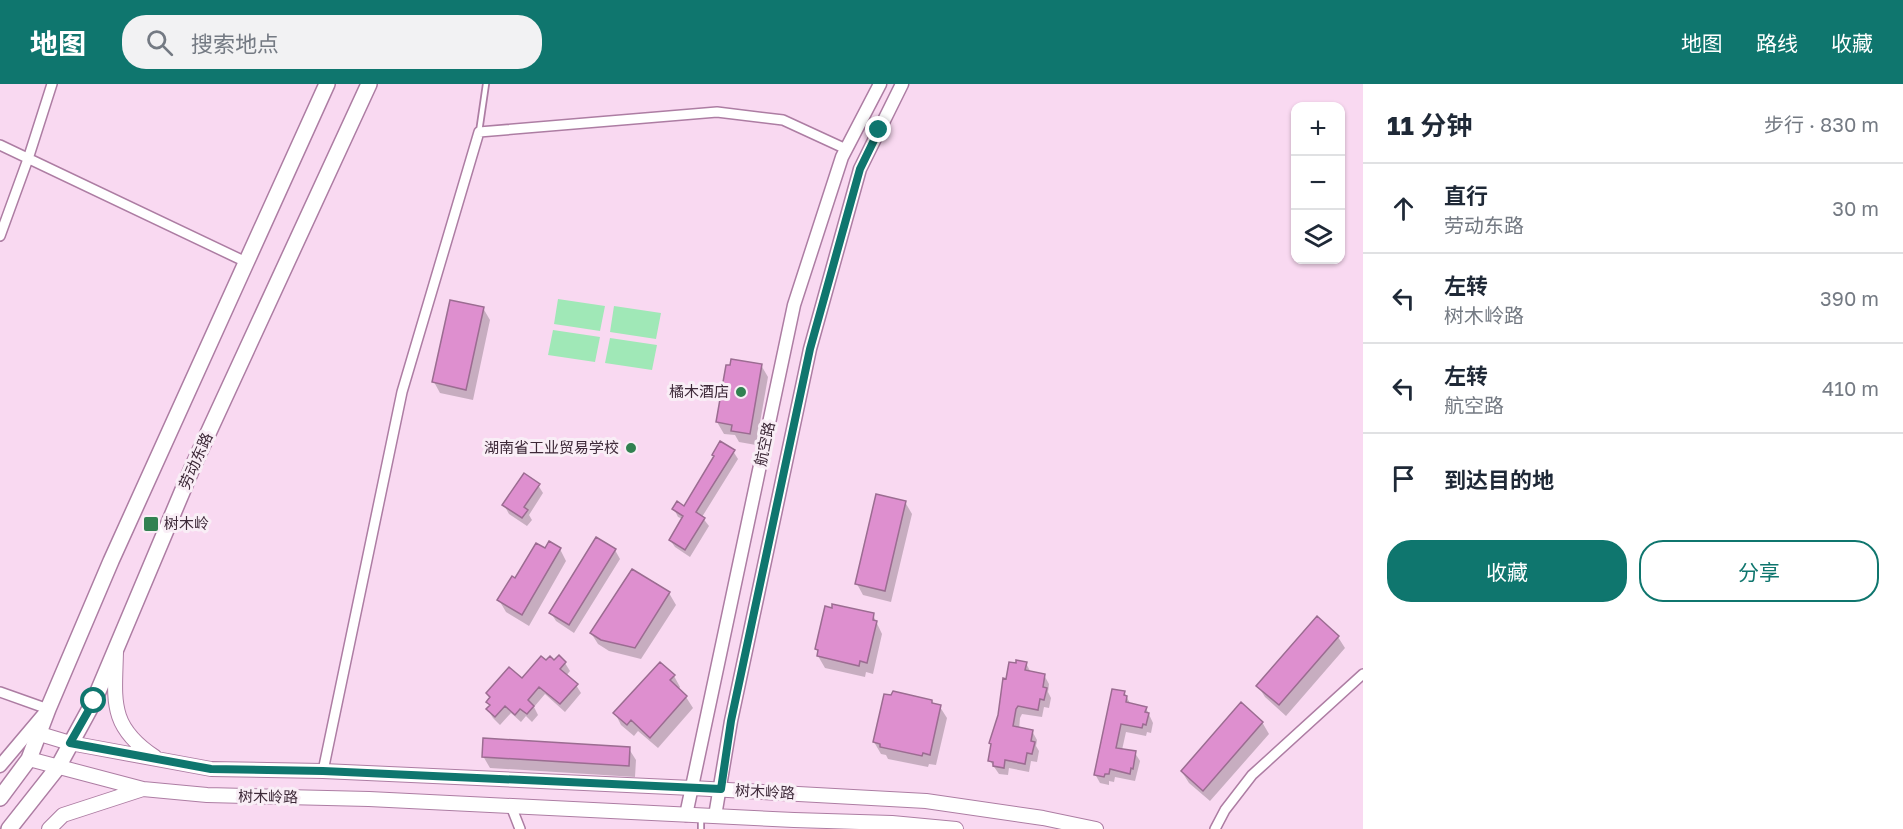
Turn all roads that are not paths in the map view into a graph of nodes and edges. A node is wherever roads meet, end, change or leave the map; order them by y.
1 (51, 84) edge
2 (327, 84) edge
3 (369, 84) edge
4 (486, 84) edge
5 (880, 84) edge
6 (902, 84) edge
7 (479, 132) junction
8 (0, 145) edge
9 (844, 153) junction
10 (28, 159) junction
11 (860, 169) junction
12 (0, 236) edge
13 (246, 262) junction
14 (116, 648) junction
15 (1363, 674) edge
16 (0, 692) edge
17 (48, 709) junction
18 (40, 734) junction
19 (70, 743) junction
20 (29, 759) junction
21 (161, 761) junction
22 (0, 766) edge
23 (58, 766) junction
24 (323, 771) junction
25 (692, 788) junction
26 (143, 789) junction
27 (721, 789) junction
28 (0, 798) edge
29 (511, 806) junction
30 (686, 815) junction
31 (706, 820) edge
32 (9, 829) edge
33 (49, 829) edge
34 (520, 829) edge
35 (956, 829) edge
36 (1096, 829) edge
37 (1215, 829) edge

1 - 10 street
2 - 13 main road
3 - 14 main road, 劳动东路
4 - 7 lane
5 - 9 street, 航空路
6 - 11 street, 航空路
7 - 9 street
7 - 24 street
8 - 10 street
9 - 11 street
9 - 25 street, 航空路
10 - 12 street
10 - 13 street
11 - 27 street, 航空路
13 - 17 main road
14 - 19 main road, 劳动东路
14 - 21 main road
15 - 37 street
16 - 17 street
17 - 18 main road
17 - 22 street
18 - 19 main road, 树木岭路
18 - 20 main road
19 - 21 main road, 树木岭路
19 - 23 main road, 劳动东路
20 - 23 main road, 树木岭路
20 - 28 main road
21 - 24 main road, 树木岭路
23 - 26 main road, 树木岭路
23 - 32 main road, 劳动东路
24 - 25 main road, 树木岭路
25 - 27 main road, 树木岭路
25 - 30 street, 航空路
26 - 29 main road, 树木岭路
26 - 33 main road
27 - 31 street, 航空路
27 - 36 main road, 树木岭路
29 - 30 main road, 树木岭路
29 - 34 street
30 - 31 main road, 树木岭路
31 - 35 main road, 树木岭路

